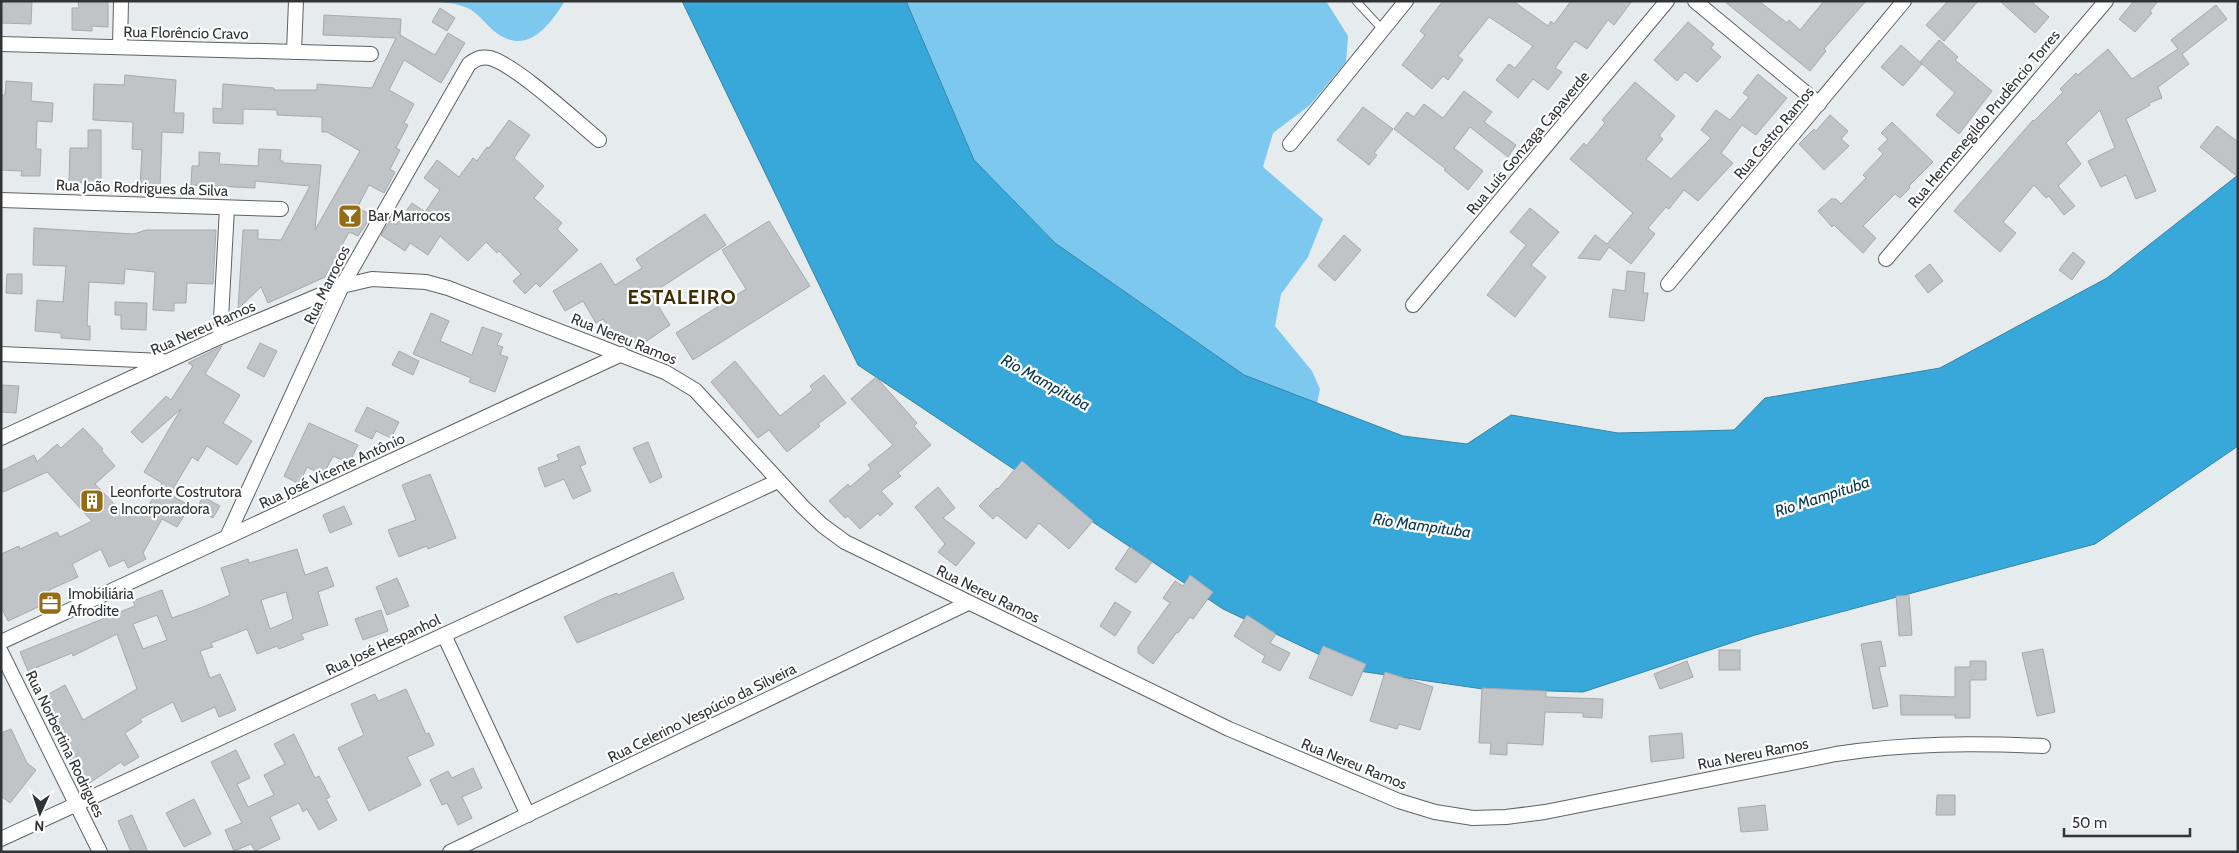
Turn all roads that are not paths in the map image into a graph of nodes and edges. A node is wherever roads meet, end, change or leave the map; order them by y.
1 (121, 1) edge
2 (296, 1) edge
3 (1356, 1) edge
4 (1406, 1) edge
5 (1667, 1) edge
6 (1695, 1) edge
7 (1904, 1) edge
8 (2106, 1) edge
9 (1382, 29) junction
10 (1, 44) edge
11 (120, 48) junction
12 (294, 52) junction
13 (371, 54) dead end
14 (1819, 104) junction
15 (599, 140) dead end
16 (1290, 144) dead end
17 (1, 200) edge
18 (227, 208) junction
19 (281, 209) dead end
20 (1886, 259) dead end
21 (1668, 284) dead end
22 (342, 286) junction
23 (1414, 305) dead end
24 (220, 337) junction
25 (1, 354) edge
26 (622, 354) junction
27 (166, 361) junction
28 (1, 438) edge
29 (778, 481) junction
30 (227, 537) junction
31 (968, 602) junction
32 (444, 635) junction
33 (1, 642) edge
34 (1, 652) edge
35 (2043, 746) dead end
36 (77, 804) junction
37 (528, 815) junction
38 (1, 839) edge
39 (100, 852) edge
40 (450, 852) edge

1 - 11 street
2 - 12 street
3 - 9 lane
4 - 9 street
5 - 23 street, Rua Luís Gonzaga Capaverde
6 - 14 street
7 - 14 street, Rua Castro Ramos
8 - 20 street, Rua Hermenegildo Prudêncio Torres
9 - 16 street
10 - 11 street, Rua Florêncio Cravo
11 - 12 street, Rua Florêncio Cravo
12 - 13 street, Rua Florêncio Cravo
14 - 21 street, Rua Castro Ramos
15 - 22 street, Rua Marrocos
17 - 18 street, Rua João Rodrigues da Silva
18 - 19 street, Rua João Rodrigues da Silva
18 - 24 street
22 - 24 street, Rua Nereu Ramos
22 - 26 street, Rua Nereu Ramos
22 - 30 street, Rua Marrocos
24 - 27 street, Rua Nereu Ramos
25 - 27 street
26 - 29 street, Rua Nereu Ramos
26 - 30 street, Rua José Vicente Antônio
27 - 28 street, Rua Nereu Ramos
29 - 31 street, Rua Nereu Ramos
29 - 32 street, Rua José Hespanhol
30 - 33 street, Rua José Vicente Antônio
31 - 35 street, Rua Nereu Ramos
31 - 37 street, Rua Celerino Vespúcio da Silveira
32 - 36 street, Rua José Hespanhol
32 - 37 street
34 - 36 street, Rua Norbertina Rodrigues
36 - 38 street, Rua José Hespanhol
36 - 39 street, Rua Norbertina Rodrigues
37 - 40 street, Rua Celerino Vespúcio da Silveira

